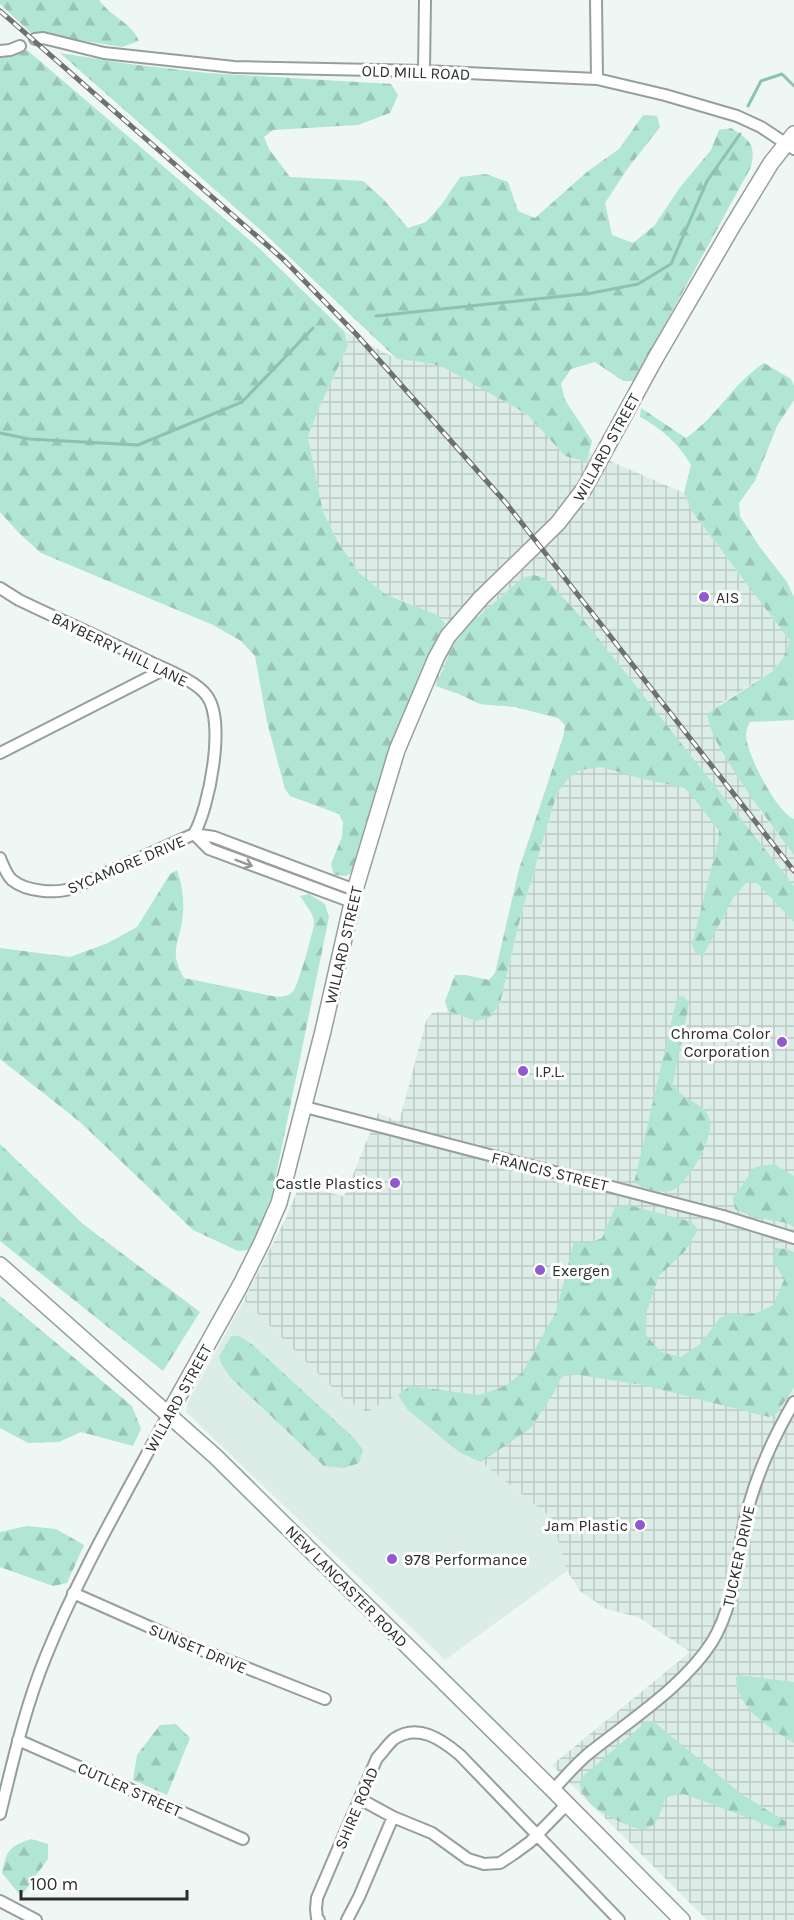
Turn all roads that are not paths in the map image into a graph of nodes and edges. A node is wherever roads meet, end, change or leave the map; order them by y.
1 (425, 0) edge
2 (596, 0) edge
3 (35, 39) dead end
4 (20, 46) dead end
5 (0, 51) edge
6 (424, 71) junction
7 (597, 79) junction
8 (791, 142) edge
9 (0, 588) edge
10 (165, 669) junction
11 (0, 753) edge
12 (194, 834) junction
13 (0, 858) edge
14 (353, 896) junction
15 (305, 1107) junction
16 (794, 1238) edge
17 (0, 1265) edge
18 (794, 1402) edge
19 (168, 1415) junction
20 (73, 1593) junction
21 (326, 1699) dead end
22 (18, 1740) junction
23 (553, 1790) junction
24 (360, 1799) junction
25 (567, 1804) junction
26 (0, 1814) edge
27 (393, 1817) junction
28 (536, 1835) junction
29 (243, 1839) dead end
30 (0, 1901) edge
31 (36, 1920) edge
32 (319, 1920) edge
33 (347, 1920) edge
34 (619, 1920) edge
35 (682, 1920) edge

1 - 6 street
2 - 7 street
3 - 6 street, OLD MILL ROAD
4 - 5 street
6 - 7 street, OLD MILL ROAD
7 - 8 street, OLD MILL ROAD
8 - 14 street, WILLARD STREET
9 - 10 street, BAYBERRY HILL LANE
10 - 11 street
10 - 12 street, BAYBERRY HILL LANE
12 - 13 street, SYCAMORE DRIVE
12 - 14 street, SYCAMORE DRIVE
14 - 15 street, WILLARD STREET
15 - 16 street, FRANCIS STREET
15 - 19 street, WILLARD STREET
17 - 19 street, NEW LANCASTER ROAD
18 - 23 street, TUCKER DRIVE
19 - 20 street, WILLARD STREET
19 - 23 street, NEW LANCASTER ROAD
20 - 21 street, SUNSET DRIVE
20 - 22 street, WILLARD STREET
22 - 26 street, WILLARD STREET
22 - 29 street, CUTLER STREET
23 - 25 street, NEW LANCASTER ROAD
24 - 27 street
24 - 28 street, SHIRE ROAD
24 - 32 street, SHIRE ROAD
25 - 28 street
25 - 35 street, NEW LANCASTER ROAD
27 - 28 street
27 - 33 street
28 - 34 street, SHIRE ROAD
30 - 31 street

